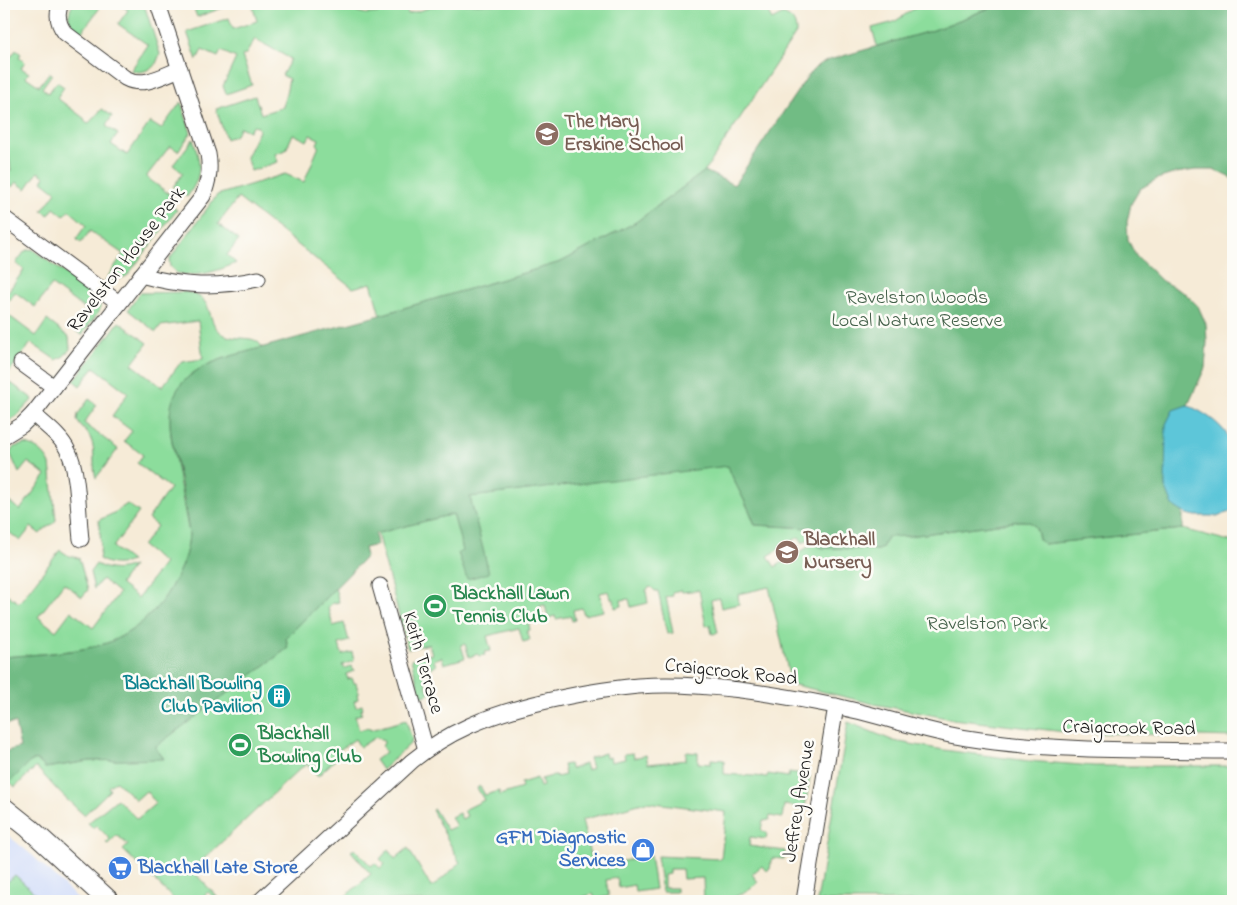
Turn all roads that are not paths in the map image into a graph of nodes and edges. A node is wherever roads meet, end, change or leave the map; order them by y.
1 (61, 4) edge
2 (158, 4) edge
3 (180, 69) junction
4 (4, 218) edge
5 (141, 275) junction
6 (258, 279) dead end
7 (119, 303) junction
8 (20, 363) dead end
9 (54, 388) junction
10 (33, 414) junction
11 (4, 436) edge
12 (81, 539) dead end
13 (380, 586) dead end
14 (836, 706) junction
15 (426, 750) junction
16 (1233, 751) edge
17 (4, 808) edge
18 (109, 901) edge
19 (260, 901) edge
20 (804, 901) edge

1 - 3 street
2 - 3 street, Ravelston House Park
3 - 5 street, Ravelston House Park
4 - 7 street
5 - 6 street
5 - 7 street, Ravelston House Park
7 - 9 street, Ravelston House Park
8 - 9 street
9 - 10 street, Ravelston House Park
10 - 11 street, Ravelston House Park
10 - 12 street
13 - 15 street, Keith Terrace
14 - 15 street, Craigcrook Road
14 - 16 street, Craigcrook Road
14 - 20 street, Jeffrey Avenue
15 - 19 street, Craigcrook Road
17 - 18 main road

